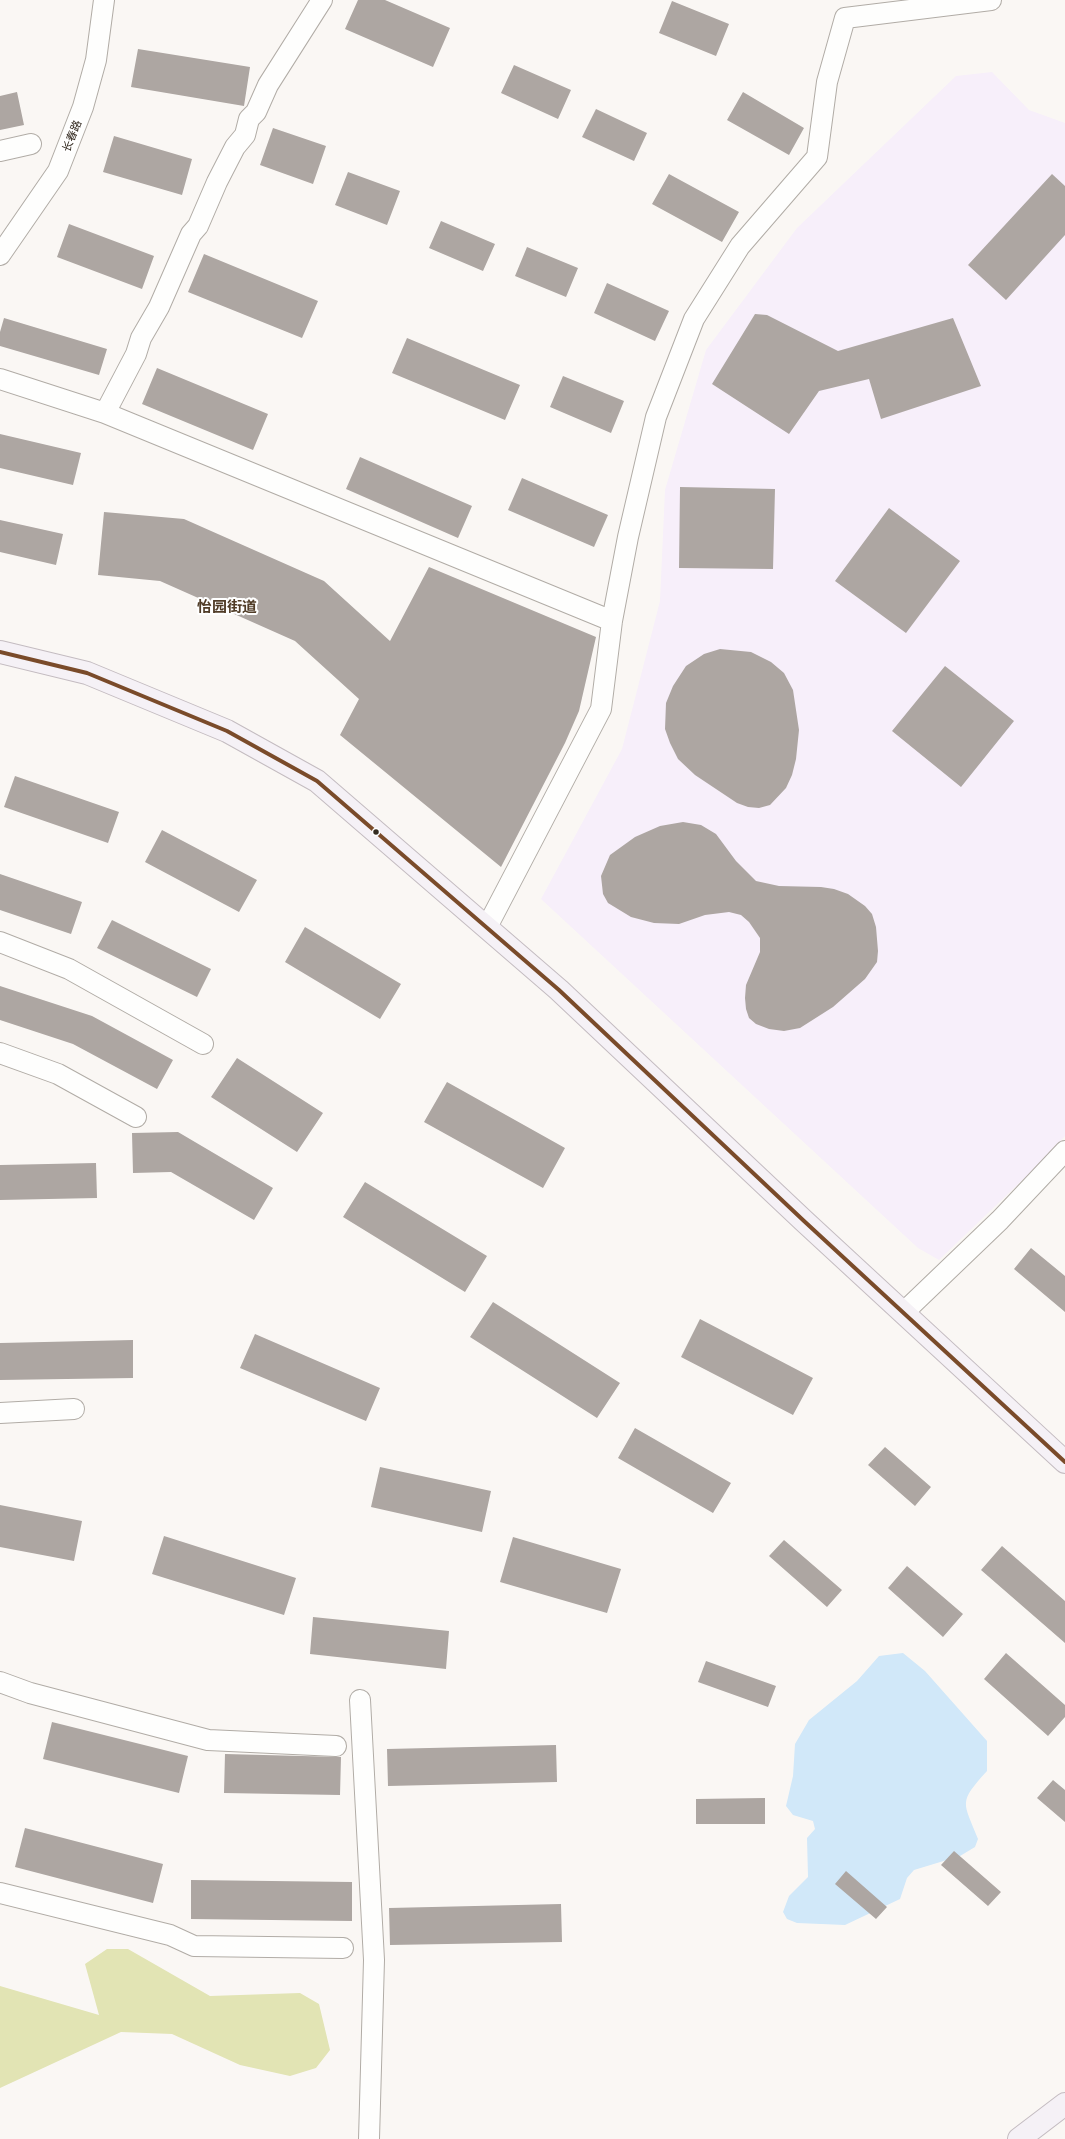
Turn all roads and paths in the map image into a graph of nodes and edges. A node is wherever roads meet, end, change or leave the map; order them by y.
1 (104, 0) edge
2 (322, 0) edge
3 (991, 0) edge
4 (31, 144) dead end
5 (0, 150) edge
6 (0, 255) edge
7 (0, 378) edge
8 (105, 413) junction
9 (612, 621) junction
10 (0, 652) edge
11 (487, 927) junction
12 (0, 942) edge
13 (203, 1044) dead end
14 (0, 1053) edge
15 (136, 1118) dead end
16 (1065, 1151) edge
17 (903, 1313) junction
18 (74, 1410) dead end
19 (0, 1413) edge
20 (1065, 1462) edge
21 (0, 1682) edge
22 (360, 1700) dead end
23 (336, 1746) dead end
24 (0, 1893) edge
25 (342, 1948) dead end
26 (1065, 2104) edge
27 (369, 2139) edge
28 (1019, 2139) edge

1 - 6 street, 长春路
2 - 8 street
3 - 9 street
4 - 5 street
7 - 8 street
8 - 9 street
9 - 11 street
10 - 11 main road
11 - 17 main road
12 - 13 street
14 - 15 street
16 - 17 street
17 - 20 main road
18 - 19 street
21 - 23 street
22 - 27 street
24 - 25 street
26 - 28 main road

